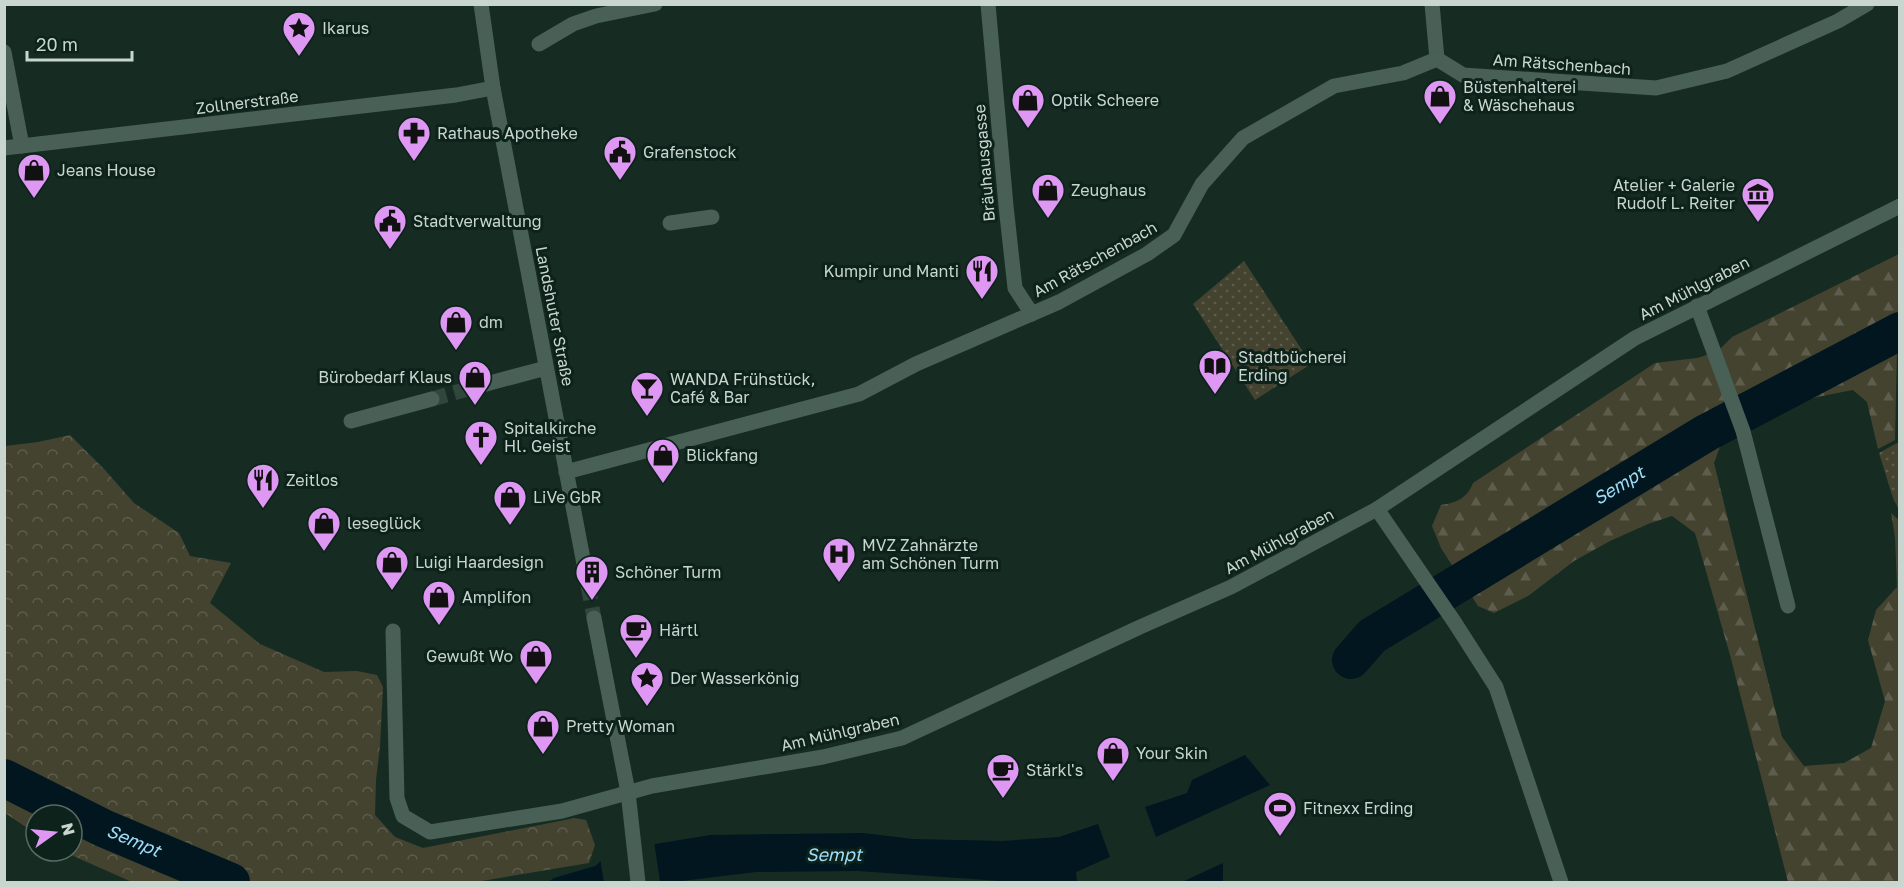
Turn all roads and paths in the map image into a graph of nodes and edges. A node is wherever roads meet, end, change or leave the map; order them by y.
1 (481, 4) edge
2 (655, 4) edge
3 (988, 4) edge
4 (1432, 4) edge
5 (1867, 4) edge
6 (1850, 9) edge
7 (595, 10) edge
8 (539, 44) dead end
9 (4, 52) edge
10 (1437, 59) junction
11 (493, 88) junction
12 (22, 146) junction
13 (4, 148) edge
14 (1899, 206) edge
15 (712, 217) dead end
16 (670, 223) dead end
17 (1697, 306) junction
18 (1032, 314) junction
19 (546, 368) junction
20 (486, 384) tunnel mouth
21 (432, 399) tunnel mouth
22 (351, 421) dead end
23 (566, 472) junction
24 (1377, 509) junction
25 (588, 585) tunnel mouth
26 (1788, 606) dead end
27 (594, 618) tunnel mouth
28 (393, 631) dead end
29 (628, 792) junction
30 (638, 882) edge
31 (1561, 882) edge

1 - 11 street, Landshuter Straße
2 - 7 street
3 - 18 street, Bräuhausgasse
4 - 10 street
5 - 6 street, Am Rätschenbach
6 - 10 street, Am Rätschenbach
7 - 8 street
9 - 12 street
10 - 18 street, Am Rätschenbach
11 - 12 street, Zollnerstraße
11 - 19 street, Landshuter Straße
12 - 13 street, Zollnerstraße
14 - 17 street, Am Mühlgraben
15 - 16 street
17 - 24 street, Am Mühlgraben
17 - 26 street
18 - 23 street, Am Rätschenbach
19 - 20 street
19 - 23 street, Landshuter Straße
21 - 22 street
23 - 25 street, Landshuter Straße
24 - 29 street, Am Mühlgraben
24 - 31 street
27 - 29 street
28 - 29 street, Am Mühlgraben
29 - 30 street

